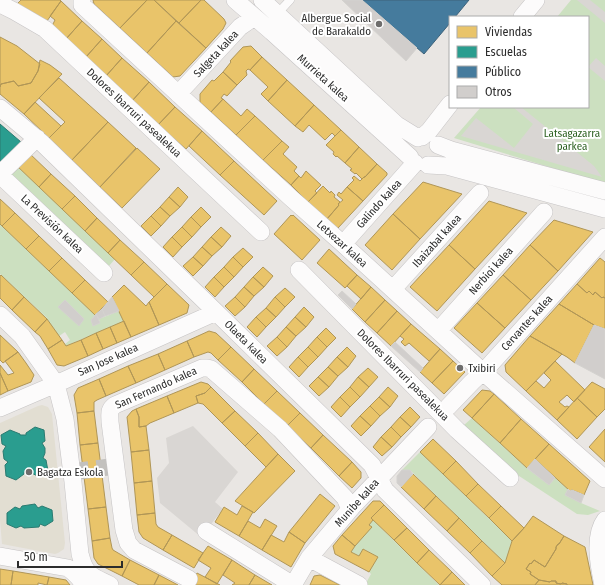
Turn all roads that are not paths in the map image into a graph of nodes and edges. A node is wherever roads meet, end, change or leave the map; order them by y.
1 (235, 0) edge
2 (262, 0) edge
3 (290, 0) edge
4 (536, 0) edge
5 (546, 0) edge
6 (82, 2) edge
7 (0, 4) edge
8 (277, 14) junction
9 (523, 16) edge
10 (533, 16) edge
11 (256, 18) junction
12 (178, 94) junction
13 (449, 105) edge
14 (0, 108) edge
15 (458, 108) edge
16 (36, 138) junction
17 (428, 140) junction
18 (418, 162) junction
19 (0, 175) edge
20 (605, 191) edge
21 (480, 193) dead end
22 (605, 209) edge
23 (544, 212) dead end
24 (261, 232) dead end
25 (605, 237) edge
26 (343, 244) junction
27 (299, 270) dead end
28 (104, 273) dead end
29 (393, 289) junction
30 (216, 312) junction
31 (0, 315) edge
32 (438, 331) junction
33 (483, 372) junction
34 (56, 384) junction
35 (448, 407) dead end
36 (0, 408) edge
37 (428, 427) dead end
38 (510, 478) dead end
39 (379, 479) junction
40 (605, 479) edge
41 (350, 508) junction
42 (605, 520) edge
43 (206, 531) dead end
44 (80, 554) junction
45 (0, 556) edge
46 (309, 558) junction
47 (63, 567) junction
48 (189, 579) dead end
49 (95, 582) edge
50 (293, 585) edge
51 (358, 585) edge
52 (482, 585) edge
53 (603, 585) edge

1 - 11 street, Murrieta kalea
2 - 8 street, Murrieta kalea
3 - 8 lane
4 - 9 street
5 - 10 street
6 - 12 street, Letxezar kalea
7 - 24 street, Dolores Ibarruri pasealekua
8 - 17 street, Murrieta kalea
11 - 12 street, Salgeta kalea
11 - 18 street, Murrieta kalea
12 - 26 street, Letxezar kalea
13 - 17 street
14 - 16 street, Olaeta kalea
15 - 17 street
16 - 19 street, La Previsión kalea
16 - 30 street, Olaeta kalea
17 - 18 street
17 - 18 street
17 - 20 street, Murrieta kalea
18 - 22 street
18 - 26 street, Galindo kalea
19 - 28 street, La Previsión kalea
21 - 29 street, Ibaizabal kalea
23 - 32 street, Nerbioi kalea
25 - 33 street, Cervantes kalea
26 - 29 street, Letxezar kalea
27 - 38 street, Dolores Ibarruri pasealekua
29 - 32 street, Letxezar kalea
30 - 34 street, San Jose kalea
30 - 39 street, Olaeta kalea
31 - 34 street
32 - 33 street, Letxezar kalea
33 - 35 street, Cervantes kalea
33 - 40 street, Letxezar kalea
34 - 36 street, San Jose kalea
34 - 44 street
37 - 39 street, Munibe kalea
39 - 41 street, Munibe kalea
39 - 52 street, Olaeta kalea
41 - 46 street, Munibe kalea
41 - 48 street, San Fernando kalea
42 - 53 street
43 - 50 street
44 - 47 street
44 - 49 street
45 - 47 street
46 - 50 street, Munibe kalea
46 - 51 street
47 - 49 street

